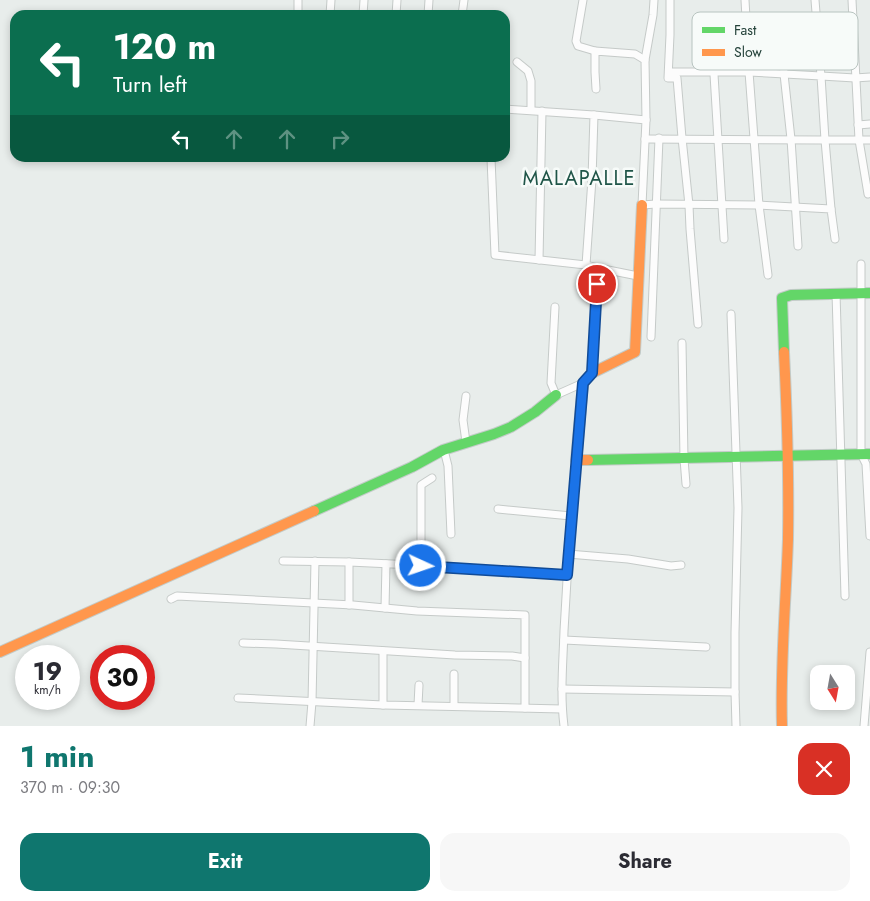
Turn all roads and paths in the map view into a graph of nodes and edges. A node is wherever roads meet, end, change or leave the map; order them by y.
1 (298, 0) edge
2 (583, 0) edge
3 (654, 0) edge
4 (670, 0) edge
5 (298, 10) dead end
6 (595, 51) junction
7 (645, 60) junction
8 (517, 62) dead end
9 (784, 70) edge
10 (821, 70) edge
11 (855, 70) edge
12 (669, 72) junction
13 (714, 72) junction
14 (748, 72) junction
15 (784, 74) junction
16 (821, 76) junction
17 (870, 77) edge
18 (855, 78) junction
19 (596, 89) dead end
20 (510, 109) edge
21 (531, 110) junction
22 (542, 111) junction
23 (594, 114) junction
24 (646, 120) junction
25 (870, 124) edge
26 (858, 125) junction
27 (659, 138) junction
28 (682, 138) junction
29 (718, 138) junction
30 (645, 139) junction
31 (753, 139) junction
32 (791, 140) junction
33 (825, 140) junction
34 (859, 140) junction
35 (870, 140) edge
36 (491, 162) edge
37 (868, 194) dead end
38 (656, 204) junction
39 (689, 205) junction
40 (642, 206) junction
41 (721, 206) junction
42 (759, 206) junction
43 (795, 207) junction
44 (832, 209) junction
45 (724, 239) dead end
46 (835, 239) dead end
47 (798, 246) dead end
48 (538, 260) junction
49 (861, 264) dead end
50 (586, 266) junction
51 (598, 268) junction
52 (768, 275) dead end
53 (638, 276) junction
54 (836, 293) junction
55 (865, 293) edge
56 (555, 307) dead end
57 (731, 314) dead end
58 (698, 324) dead end
59 (651, 337) dead end
60 (682, 344) dead end
61 (592, 373) junction
62 (583, 383) junction
63 (556, 395) junction
64 (466, 396) dead end
65 (466, 442) junction
66 (444, 450) junction
67 (865, 454) edge
68 (842, 455) junction
69 (788, 456) junction
70 (737, 458) junction
71 (684, 459) junction
72 (576, 460) junction
73 (432, 478) dead end
74 (686, 484) dead end
75 (498, 509) dead end
76 (571, 516) junction
77 (451, 534) dead end
78 (870, 536) edge
79 (568, 554) junction
80 (284, 561) dead end
81 (315, 562) junction
82 (349, 562) junction
83 (386, 564) junction
84 (681, 565) dead end
85 (421, 566) junction
86 (567, 575) junction
87 (845, 596) dead end
88 (171, 599) dead end
89 (314, 604) junction
90 (349, 605) junction
91 (385, 608) junction
92 (564, 640) junction
93 (243, 643) dead end
94 (312, 647) junction
95 (706, 647) dead end
96 (383, 651) junction
97 (0, 652) edge
98 (870, 652) edge
99 (525, 658) junction
100 (454, 674) dead end
101 (419, 685) dead end
102 (562, 689) junction
103 (735, 692) junction
104 (238, 698) dead end
105 (312, 702) junction
106 (383, 704) junction
107 (418, 705) junction
108 (454, 706) junction
109 (525, 708) junction
110 (562, 709) junction
111 (310, 726) edge
112 (564, 726) edge
113 (736, 726) edge
114 (782, 726) edge
115 (864, 726) edge

1 - 5 street
2 - 6 street
3 - 7 street
4 - 12 street
6 - 7 street
6 - 19 street
7 - 24 street
8 - 21 street
9 - 15 street
10 - 16 street
11 - 18 street
12 - 13 street
12 - 28 street
13 - 14 street
13 - 29 street
14 - 15 street
14 - 31 street
15 - 16 street
15 - 32 street
16 - 18 street
16 - 33 street
17 - 18 street
18 - 26 street
20 - 21 street
21 - 22 street
22 - 23 street
22 - 48 street
23 - 24 street
23 - 50 street
24 - 30 street
25 - 26 street
26 - 34 street
27 - 28 street
27 - 30 street
27 - 38 street
28 - 29 street
28 - 39 street
29 - 31 street
29 - 41 street
30 - 40 street
31 - 32 street
31 - 42 street
32 - 33 street
32 - 43 street
33 - 34 street
33 - 44 street
34 - 35 street
34 - 37 street
36 - 48 street
38 - 39 street
38 - 40 street
38 - 59 street
39 - 41 street
39 - 58 street
40 - 53 street
41 - 42 street
41 - 45 street
42 - 43 street
42 - 52 street
43 - 44 street
43 - 47 street
44 - 46 street
48 - 50 street
49 - 55 street
50 - 51 street
51 - 53 street
51 - 61 street
53 - 61 street
54 - 55 street
54 - 68 street
54 - 69 street
55 - 67 street
56 - 63 street
57 - 70 street
60 - 71 street
61 - 62 street
62 - 63 street
62 - 72 street
63 - 65 street
64 - 65 street
65 - 66 street
66 - 77 street
66 - 97 street
67 - 68 street
67 - 78 street
68 - 69 street
68 - 87 street
69 - 70 street
69 - 114 street
70 - 71 street
70 - 103 street
71 - 72 street
71 - 74 street
72 - 76 street
73 - 85 street
75 - 76 street
76 - 79 street
79 - 84 street
79 - 86 street
80 - 81 street
81 - 82 street
81 - 89 street
82 - 83 street
82 - 90 street
83 - 85 street
83 - 91 street
85 - 86 street
86 - 92 street
88 - 89 street
89 - 90 street
89 - 94 street
90 - 91 street
91 - 99 street
92 - 95 street
92 - 102 street
93 - 94 street
94 - 96 street
94 - 105 street
96 - 99 street
96 - 106 street
98 - 115 street
99 - 109 street
100 - 108 street
101 - 107 street
102 - 103 street
102 - 110 street
103 - 113 street
104 - 105 street
105 - 106 street
105 - 111 street
106 - 107 street
107 - 108 street
108 - 109 street
109 - 110 street
110 - 112 street

